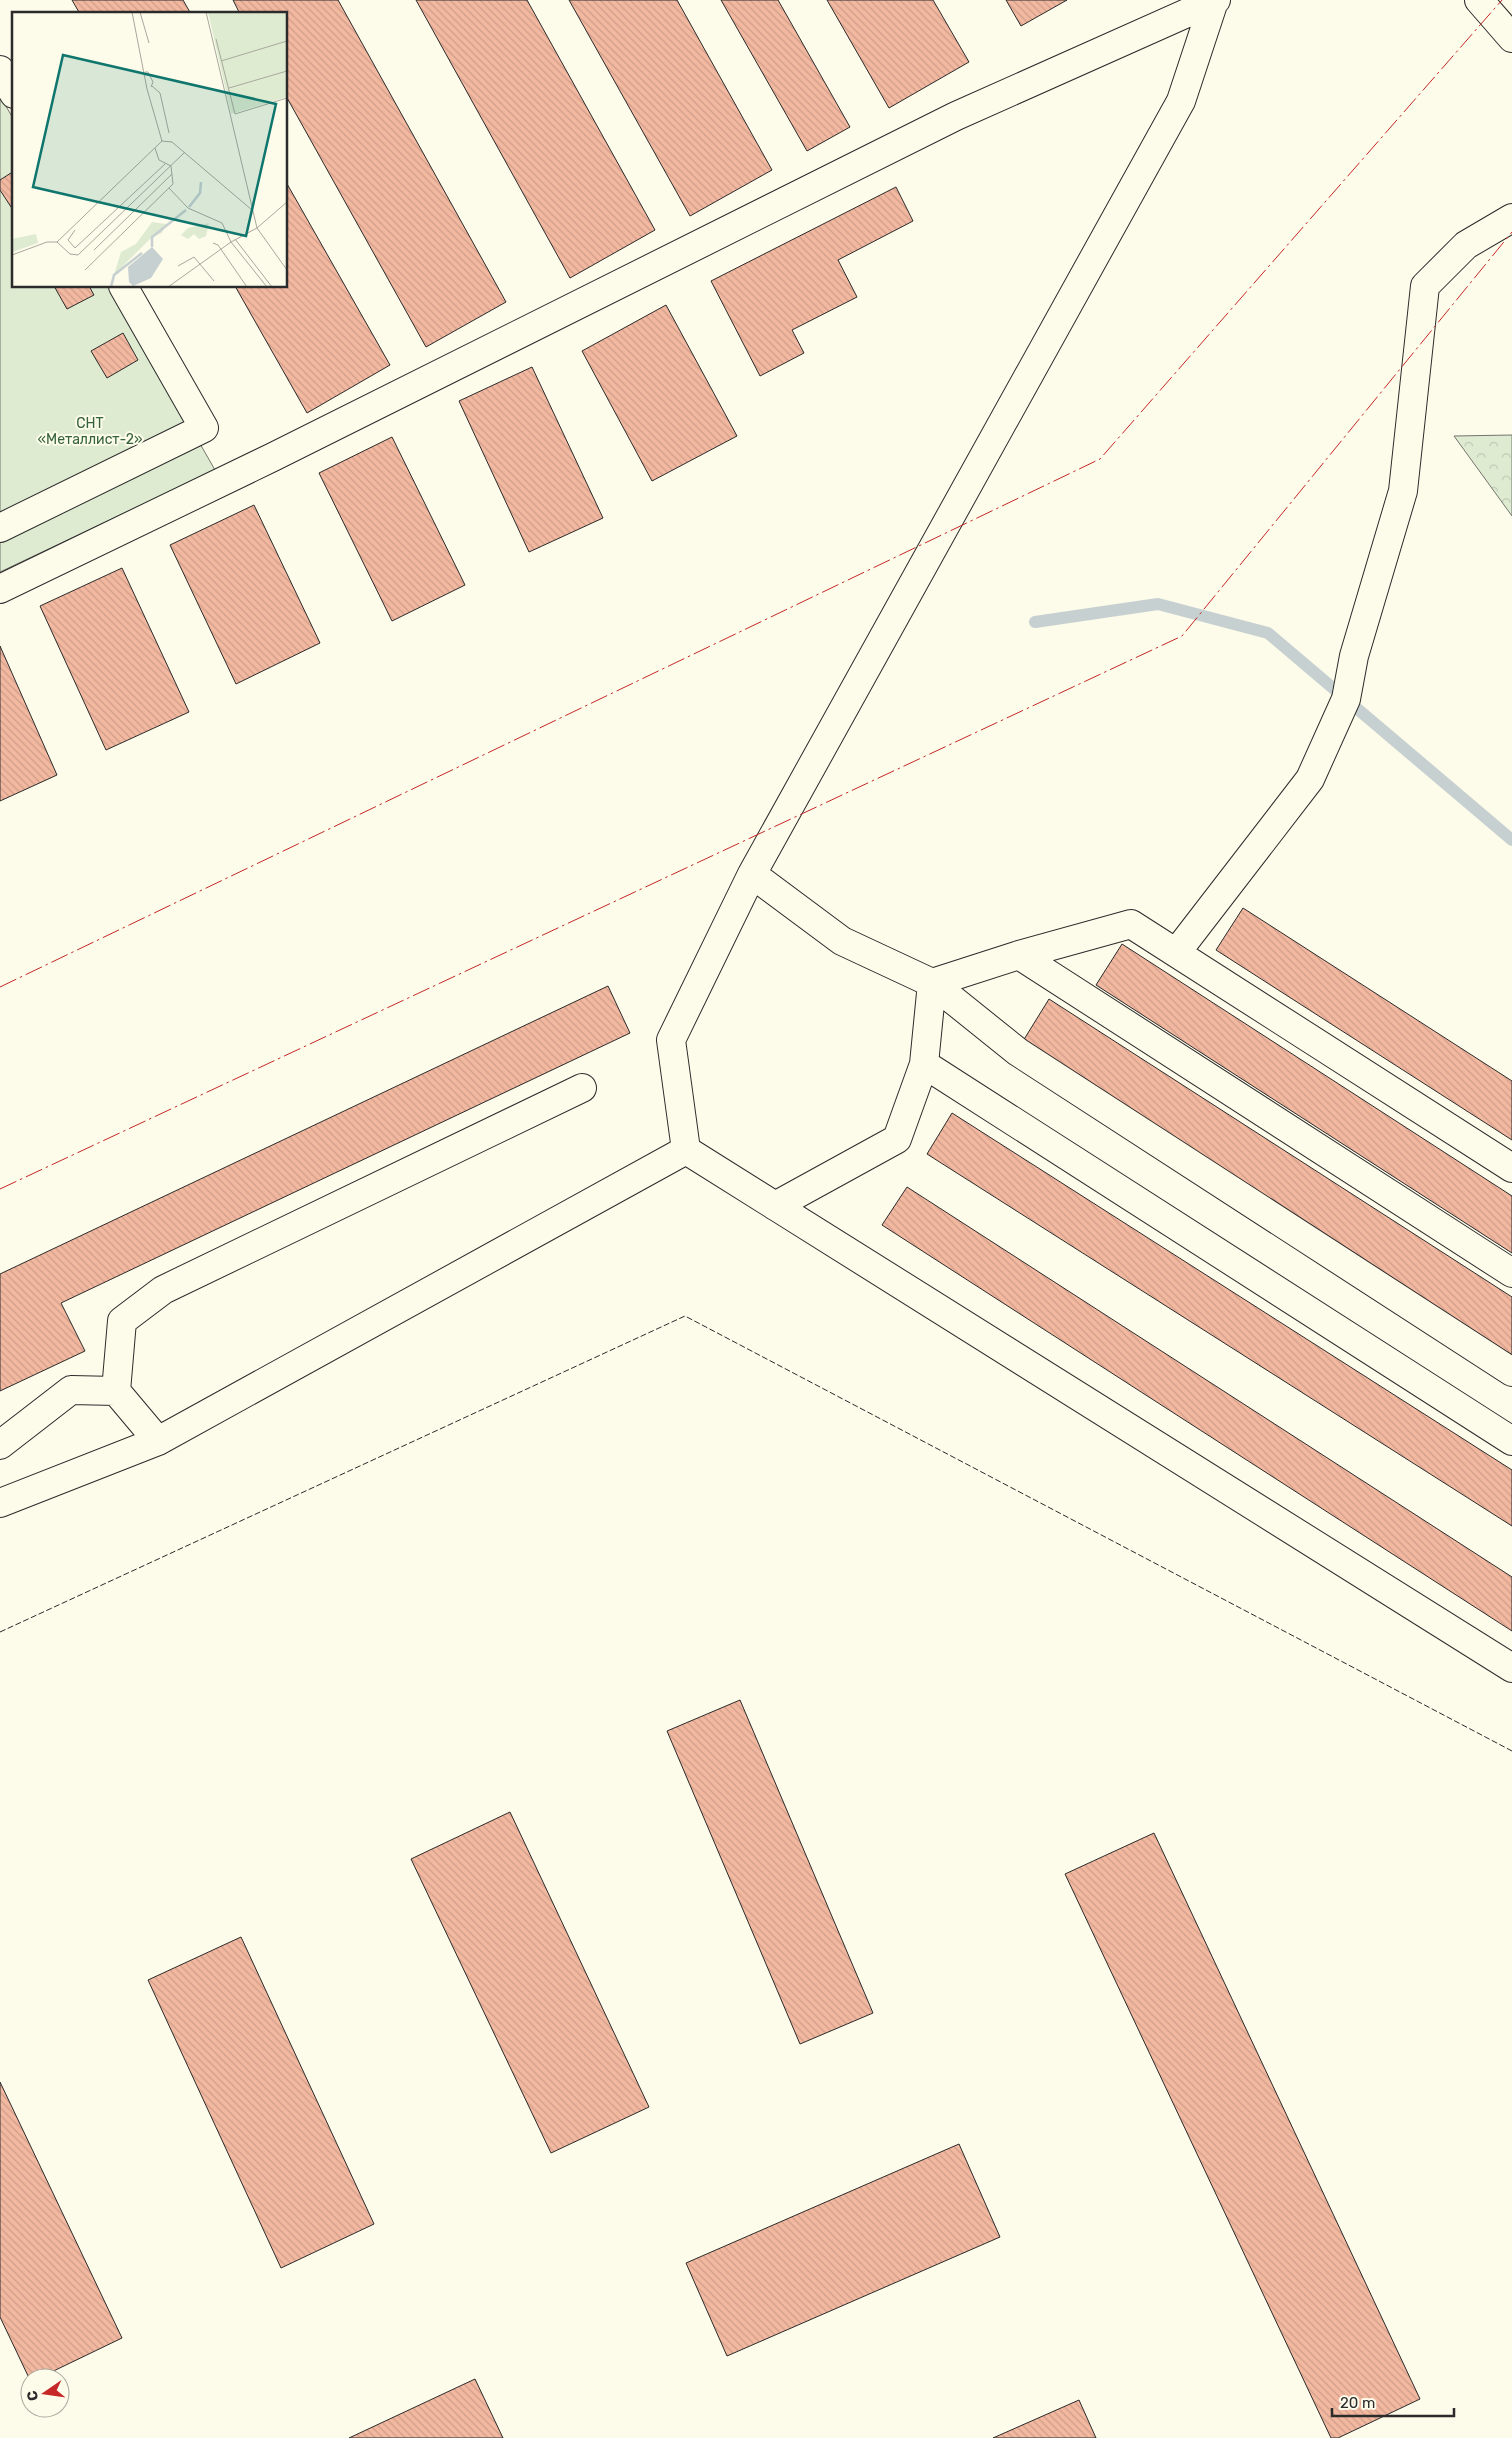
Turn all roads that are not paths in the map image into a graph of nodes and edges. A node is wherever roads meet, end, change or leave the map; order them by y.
1 (1215, 0) edge
2 (1478, 0) edge
3 (1512, 38) edge
4 (0, 70) edge
5 (12, 91) edge
6 (1512, 218) edge
7 (124, 288) edge
8 (0, 528) edge
9 (0, 589) edge
10 (752, 874) junction
11 (1176, 953) junction
12 (1019, 955) junction
13 (932, 983) junction
14 (924, 1064) junction
15 (582, 1088) dead end
16 (686, 1150) junction
17 (1512, 1168) edge
18 (775, 1206) junction
19 (1512, 1273) edge
20 (1512, 1372) edge
21 (116, 1391) junction
22 (158, 1440) junction
23 (1512, 1442) edge
24 (0, 1445) edge
25 (0, 1503) edge
26 (1512, 1668) edge

1 - 9 street
1 - 10 street
2 - 3 street
4 - 5 street
6 - 11 street
7 - 8 street
10 - 13 street
10 - 16 street
11 - 12 street
11 - 17 street
12 - 13 street
12 - 19 street
13 - 14 street
13 - 20 street
14 - 18 street
14 - 23 street
15 - 21 street
16 - 18 street
16 - 22 street
18 - 26 street
21 - 22 street
21 - 24 street
22 - 25 street

